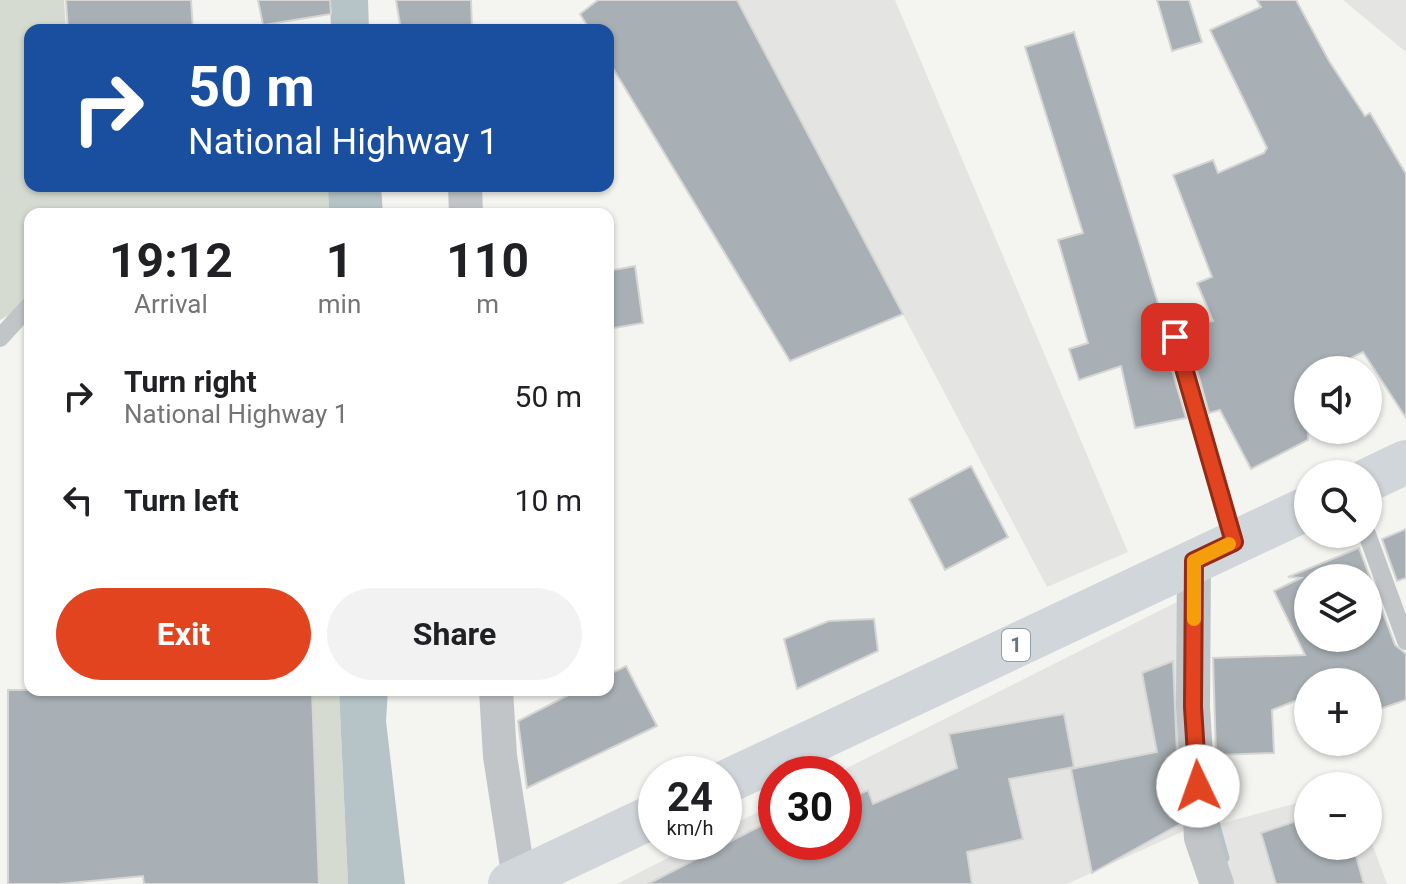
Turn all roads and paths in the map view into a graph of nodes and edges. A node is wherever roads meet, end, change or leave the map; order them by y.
1 (24, 312) edge
2 (1175, 337) dead end
3 (0, 338) edge
4 (1406, 462) edge
5 (1382, 473) edge
6 (1294, 514) edge
7 (1234, 542) junction
8 (1372, 548) edge
9 (1194, 561) junction
10 (1406, 641) edge
11 (496, 696) edge
12 (742, 774) edge
13 (638, 824) edge
14 (515, 882) edge
15 (1217, 884) edge

1 - 3 lane
2 - 7 lane
4 - 5 highway
6 - 7 highway, 1
7 - 9 highway, 1
8 - 10 lane
9 - 12 highway, 1
9 - 15 street
11 - 14 street
13 - 14 highway

